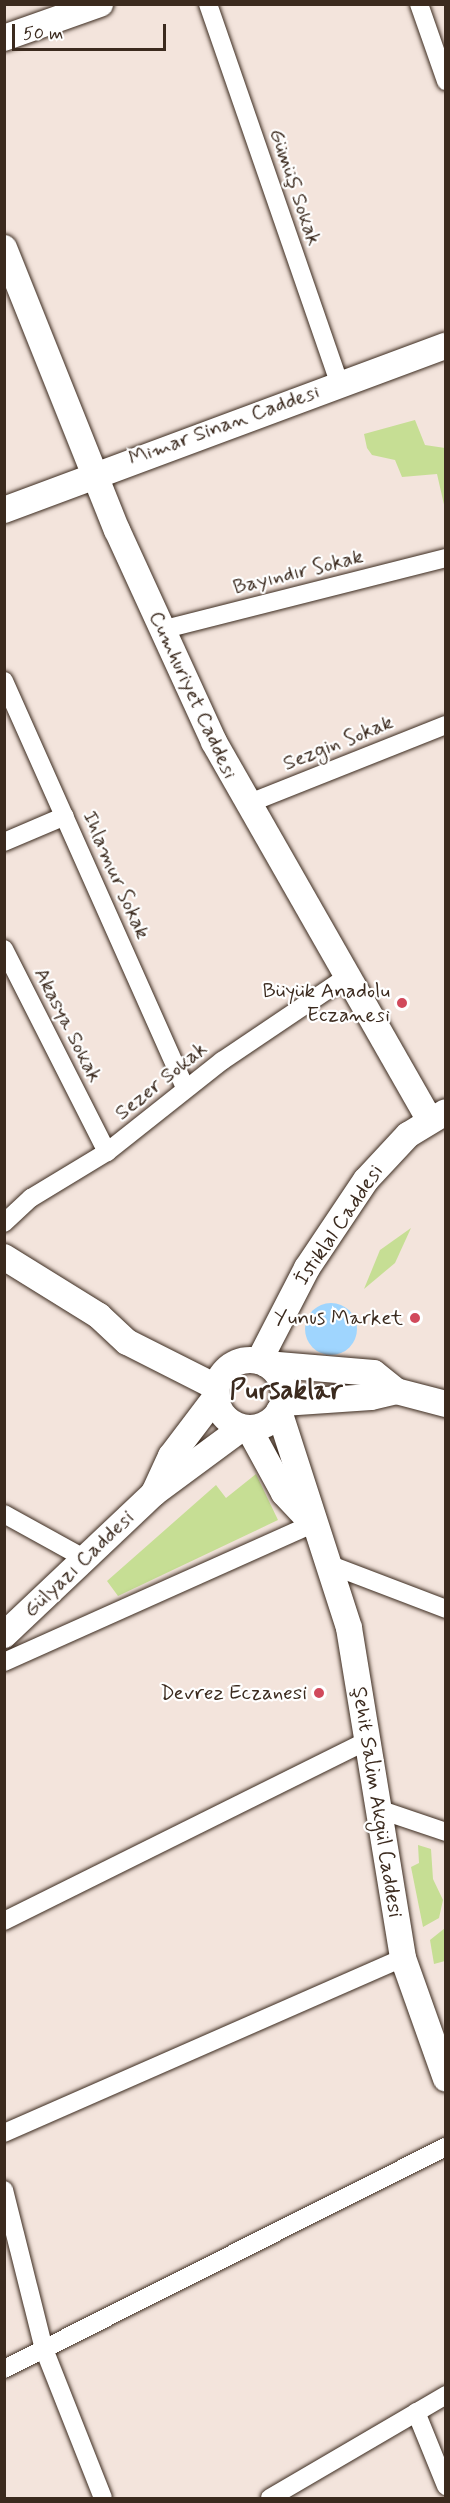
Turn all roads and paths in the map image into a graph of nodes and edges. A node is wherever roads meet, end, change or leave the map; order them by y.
1 (100, 4) edge
2 (208, 4) edge
3 (419, 4) edge
4 (4, 38) edge
5 (446, 81) edge
6 (4, 248) edge
7 (446, 346) edge
8 (339, 384) junction
9 (95, 472) junction
10 (4, 510) edge
11 (446, 558) edge
12 (161, 630) junction
13 (4, 681) edge
14 (445, 728) edge
15 (247, 804) junction
16 (65, 816) junction
17 (4, 842) edge
18 (4, 949) edge
19 (348, 976) junction
20 (186, 1087) junction
21 (440, 1118) edge
22 (107, 1152) junction
23 (4, 1223) edge
24 (4, 1257) edge
25 (262, 1362) junction
26 (220, 1384) junction
27 (396, 1391) junction
28 (446, 1404) edge
29 (281, 1407) junction
30 (246, 1428) junction
31 (154, 1493) junction
32 (4, 1514) edge
33 (313, 1524) junction
34 (81, 1557) junction
35 (331, 1565) junction
36 (446, 1609) edge
37 (4, 1635) edge
38 (4, 1662) edge
39 (368, 1740) junction
40 (381, 1810) junction
41 (446, 1832) edge
42 (4, 1921) edge
43 (403, 1958) junction
44 (446, 2079) edge
45 (4, 2133) edge
46 (446, 2147) edge
47 (4, 2190) edge
48 (44, 2349) junction
49 (4, 2369) edge
50 (446, 2395) edge
51 (416, 2412) junction
52 (446, 2486) edge
53 (104, 2499) edge
54 (270, 2499) edge

1 - 4 street
2 - 8 street, Gümüş Sokak
3 - 5 street
6 - 9 street, Cumhuriyet Caddesi
7 - 8 street, Mimar Sinan Caddesi
8 - 9 street, Mimar Sinan Caddesi
9 - 10 street, Mimar Sinan Caddesi
9 - 12 street, Cumhuriyet Caddesi
11 - 12 street, Bayındır Sokak
12 - 15 street, Cumhuriyet Caddesi
13 - 16 street, Ihlamur Sokak
14 - 15 street, Sezgin Sokak
15 - 19 street, Cumhuriyet Caddesi
16 - 17 street
16 - 20 street, Ihlamur Sokak
18 - 22 street, Akasya Sokak
19 - 20 street, Sezer Sokak
19 - 21 street, Cumhuriyet Caddesi
20 - 22 street, Sezer Sokak
21 - 25 street, İstiklal Caddesi
22 - 23 street, Sezer Sokak
24 - 26 street
25 - 26 street
25 - 27 street
25 - 29 street
26 - 30 street
26 - 31 street
27 - 28 street
27 - 29 street
29 - 30 street
29 - 33 street
30 - 31 street, Gülyazı Caddesi
30 - 33 street
31 - 34 street, Gülyazı Caddesi
32 - 34 street
33 - 35 street, Şehit Salim Akgül Caddesi
33 - 38 street
34 - 37 street, Gülyazı Caddesi
35 - 36 street
35 - 39 street, Şehit Salim Akgül Caddesi
39 - 40 street, Şehit Salim Akgül Caddesi
39 - 42 street
40 - 41 street
40 - 43 street, Şehit Salim Akgül Caddesi
43 - 44 street, Şehit Salim Akgül Caddesi
43 - 45 street
46 - 48 street
47 - 48 street
48 - 49 street
48 - 53 street
50 - 51 street
51 - 52 street
51 - 54 street

